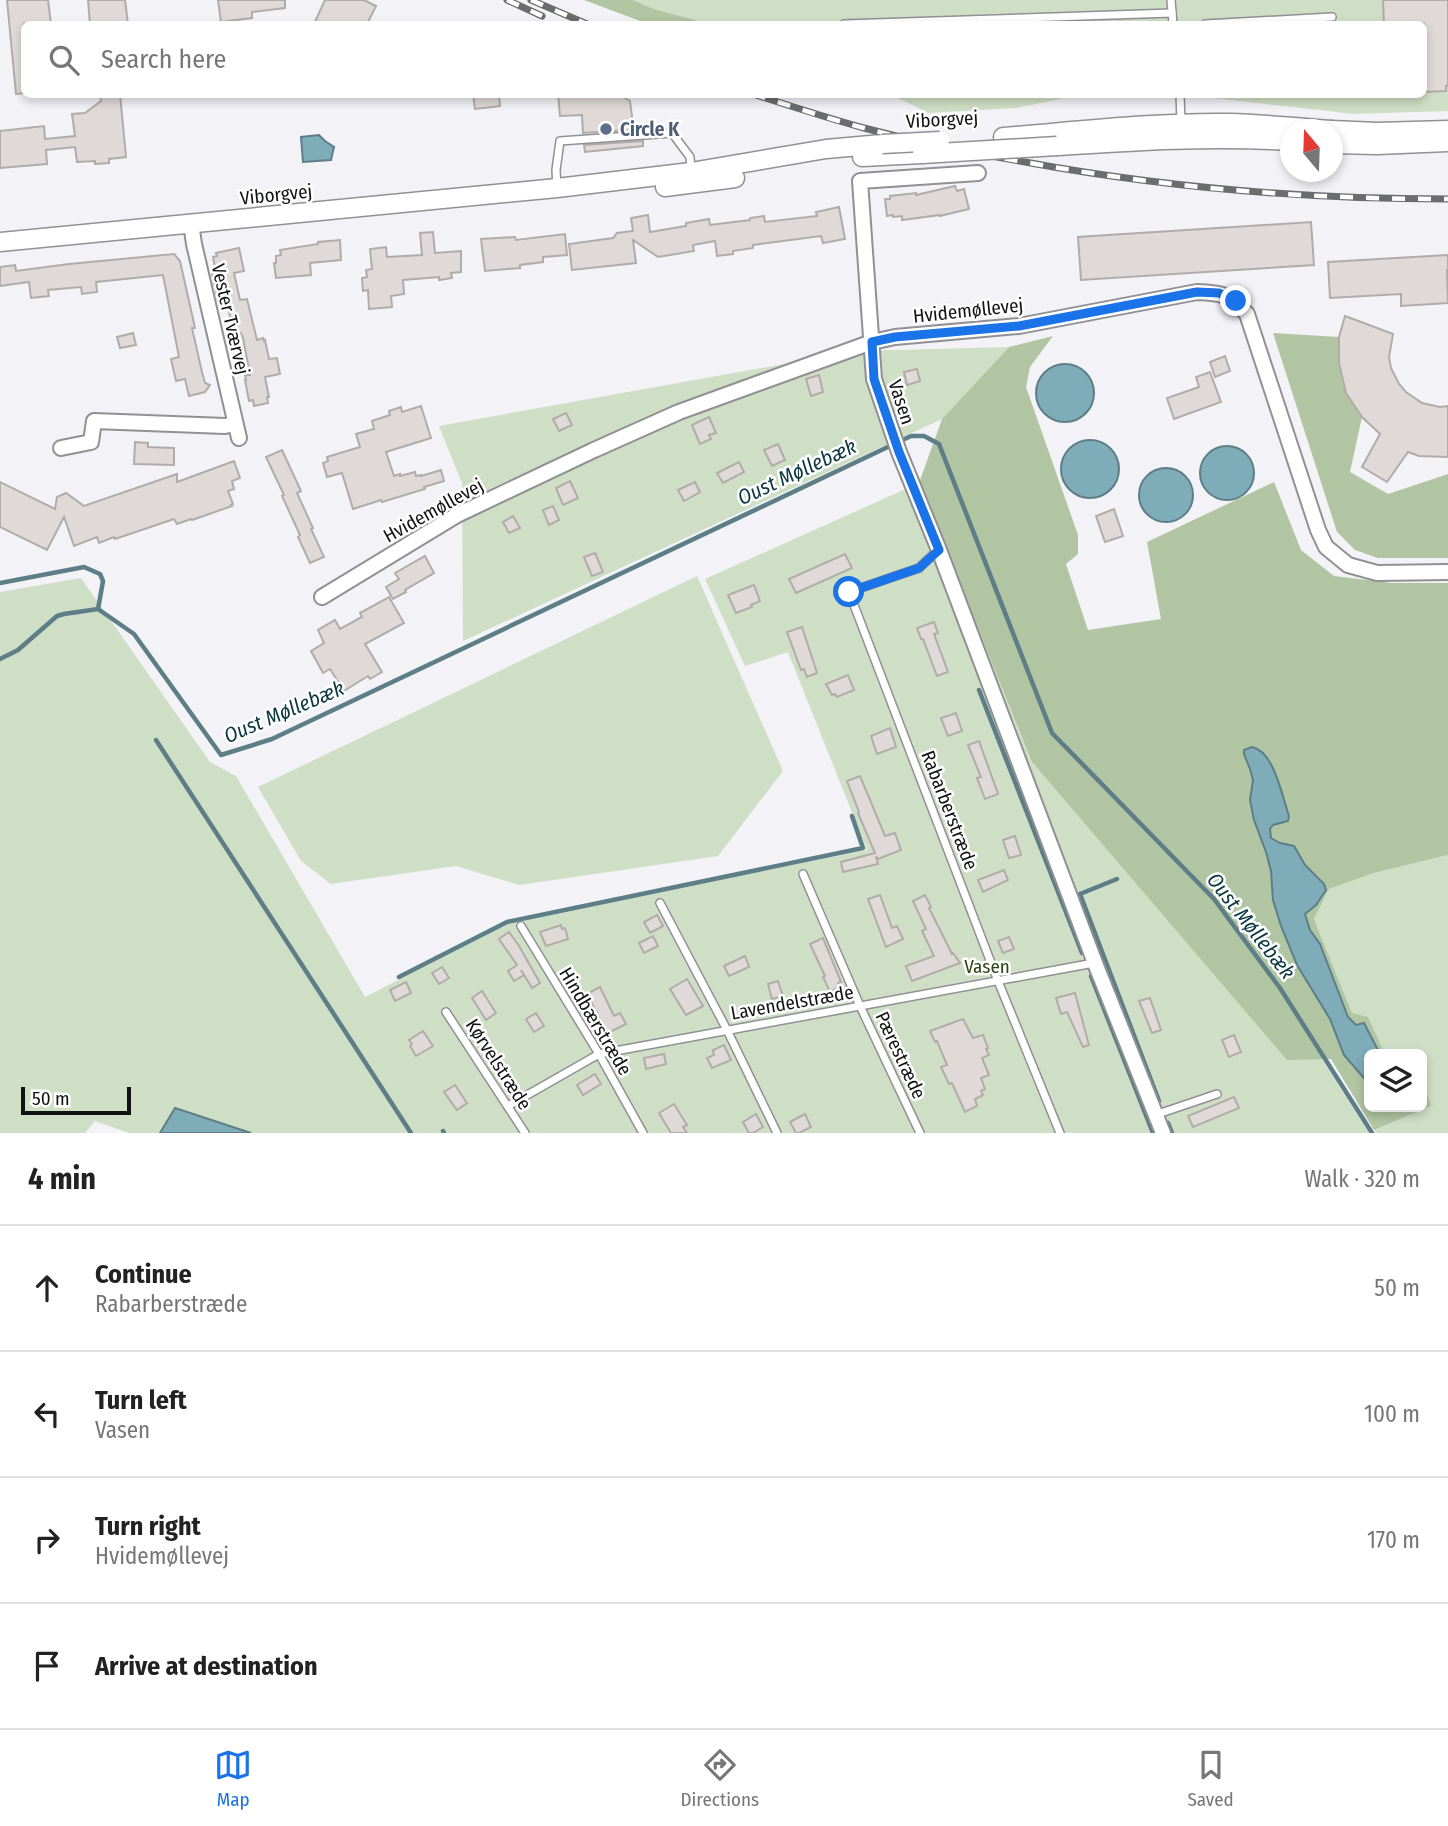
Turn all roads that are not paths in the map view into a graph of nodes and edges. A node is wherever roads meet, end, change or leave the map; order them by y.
1 (1171, 0) edge
2 (1172, 13) junction
3 (1332, 18) dead end
4 (933, 21) edge
5 (1173, 21) edge
6 (1268, 21) edge
7 (1180, 98) edge
8 (1280, 126) edge
9 (1343, 130) edge
10 (1448, 130) edge
11 (1182, 132) junction
12 (1280, 141) edge
13 (1448, 142) edge
14 (1343, 144) edge
15 (857, 152) junction
16 (978, 173) dead end
17 (692, 178) junction
18 (860, 180) junction
19 (557, 188) junction
20 (191, 223) junction
21 (0, 242) edge
22 (872, 342) junction
23 (61, 448) dead end
24 (939, 550) junction
25 (1448, 572) edge
26 (322, 597) dead end
27 (803, 874) dead end
28 (660, 903) dead end
29 (521, 926) dead end
30 (1095, 962) junction
31 (998, 981) junction
32 (860, 1006) junction
33 (446, 1012) dead end
34 (727, 1030) junction
35 (599, 1054) junction
36 (1217, 1094) dead end
37 (508, 1107) junction
38 (1155, 1115) junction
39 (525, 1133) edge
40 (643, 1133) edge
41 (777, 1133) edge
42 (920, 1133) edge
43 (1060, 1133) edge
44 (1163, 1133) edge

1 - 2 lane
2 - 4 lane
2 - 5 lane
3 - 6 lane
7 - 11 lane
8 - 11 street, Viborgvej
9 - 10 street, Viborgvej
11 - 12 street, Viborgvej
11 - 15 street, Viborgvej, bridge
11 - 15 street, Viborgvej, bridge
13 - 14 street
15 - 17 street, Viborgvej
15 - 18 street, Vasen
16 - 18 street
17 - 19 street, Viborgvej
17 - 19 lane
18 - 22 street, Vasen
19 - 20 street, Viborgvej
20 - 21 street, Viborgvej
20 - 23 street, Vester Tværvej
22 - 24 street, Vasen
22 - 25 street, Hvidemøllevej
22 - 26 street, Hvidemøllevej
24 - 30 street, Vasen
24 - 31 lane, Rabarberstræde
27 - 32 lane, Pærestræde
28 - 34 lane
29 - 35 lane, Hindbærstræde
30 - 31 lane, Lavendelstræde
30 - 38 street, Vasen
31 - 32 lane, Lavendelstræde
31 - 43 lane, Rabarberstræde
32 - 34 lane, Lavendelstræde
32 - 42 lane, Pærestræde
33 - 37 lane, Kørvelstræde
34 - 35 lane, Lavendelstræde
34 - 41 lane
35 - 37 lane, Lavendelstræde
35 - 40 lane, Hindbærstræde
36 - 38 lane
37 - 39 lane, Kørvelstræde
38 - 44 street, Vasen

